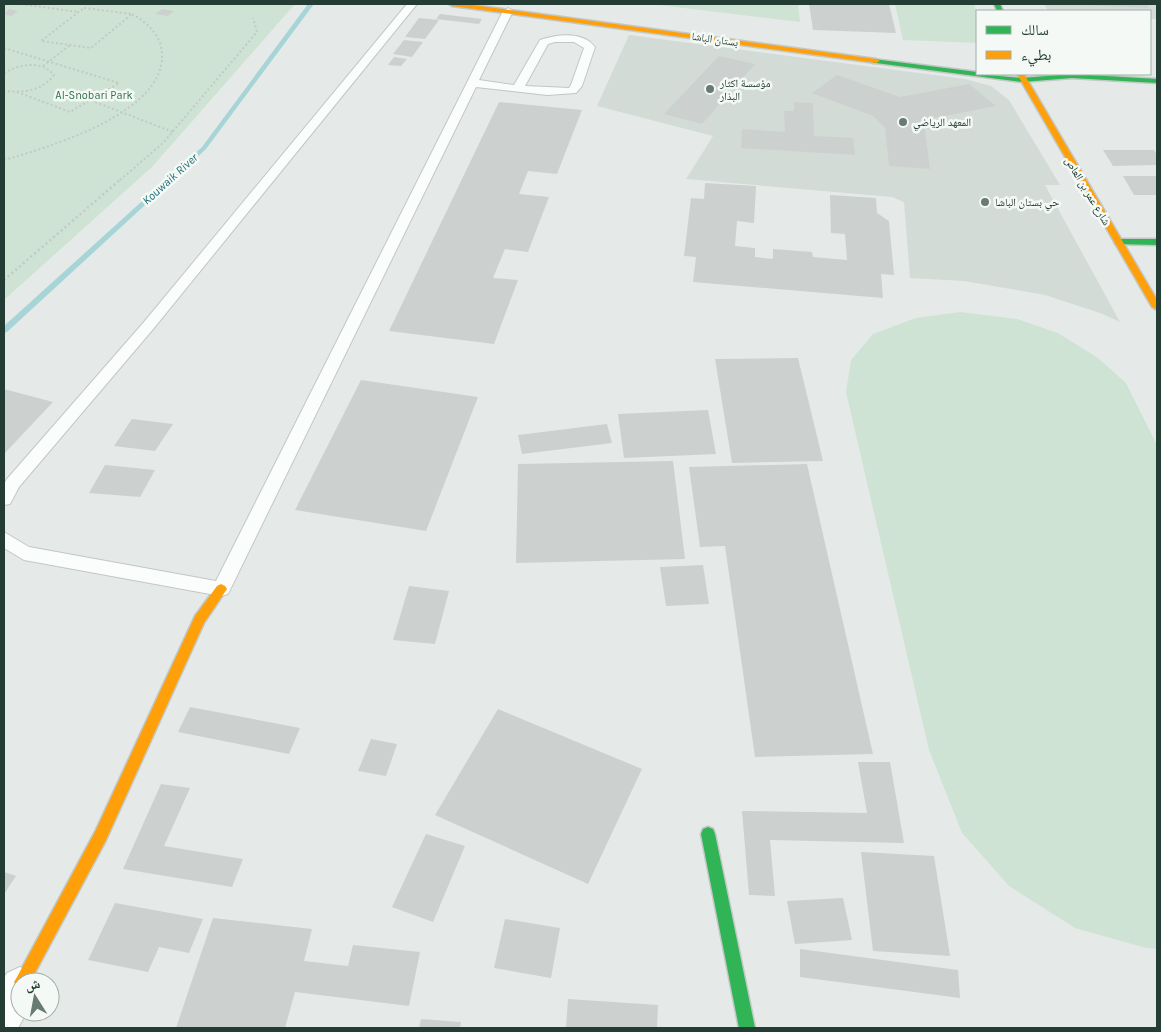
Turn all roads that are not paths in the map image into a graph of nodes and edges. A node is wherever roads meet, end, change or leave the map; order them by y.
1 (412, 4) edge
2 (452, 4) edge
3 (508, 11) junction
4 (976, 74) edge
5 (992, 75) edge
6 (1068, 75) edge
7 (1021, 77) edge
8 (1157, 81) edge
9 (473, 83) junction
10 (518, 88) junction
11 (1118, 242) junction
12 (1157, 242) edge
13 (1157, 308) edge
14 (4, 499) edge
15 (4, 539) edge
16 (221, 590) junction
17 (708, 834) dead end
18 (27, 972) edge
19 (10, 1005) edge
20 (4, 1016) edge
21 (747, 1028) edge

1 - 14 lane
2 - 3 street, بستان الباشا
3 - 4 street, بستان الباشا
3 - 9 lane
5 - 7 street, بستان الباشا
6 - 7 street, بستان الباشا
6 - 8 street, بستان الباشا
7 - 11 street, شارع عمر بن العاص
9 - 10 lane
9 - 16 lane
10 - 10 lane
11 - 12 street
11 - 13 street, شارع عمر بن العاص
15 - 16 lane
16 - 18 street
17 - 21 street
19 - 20 street

